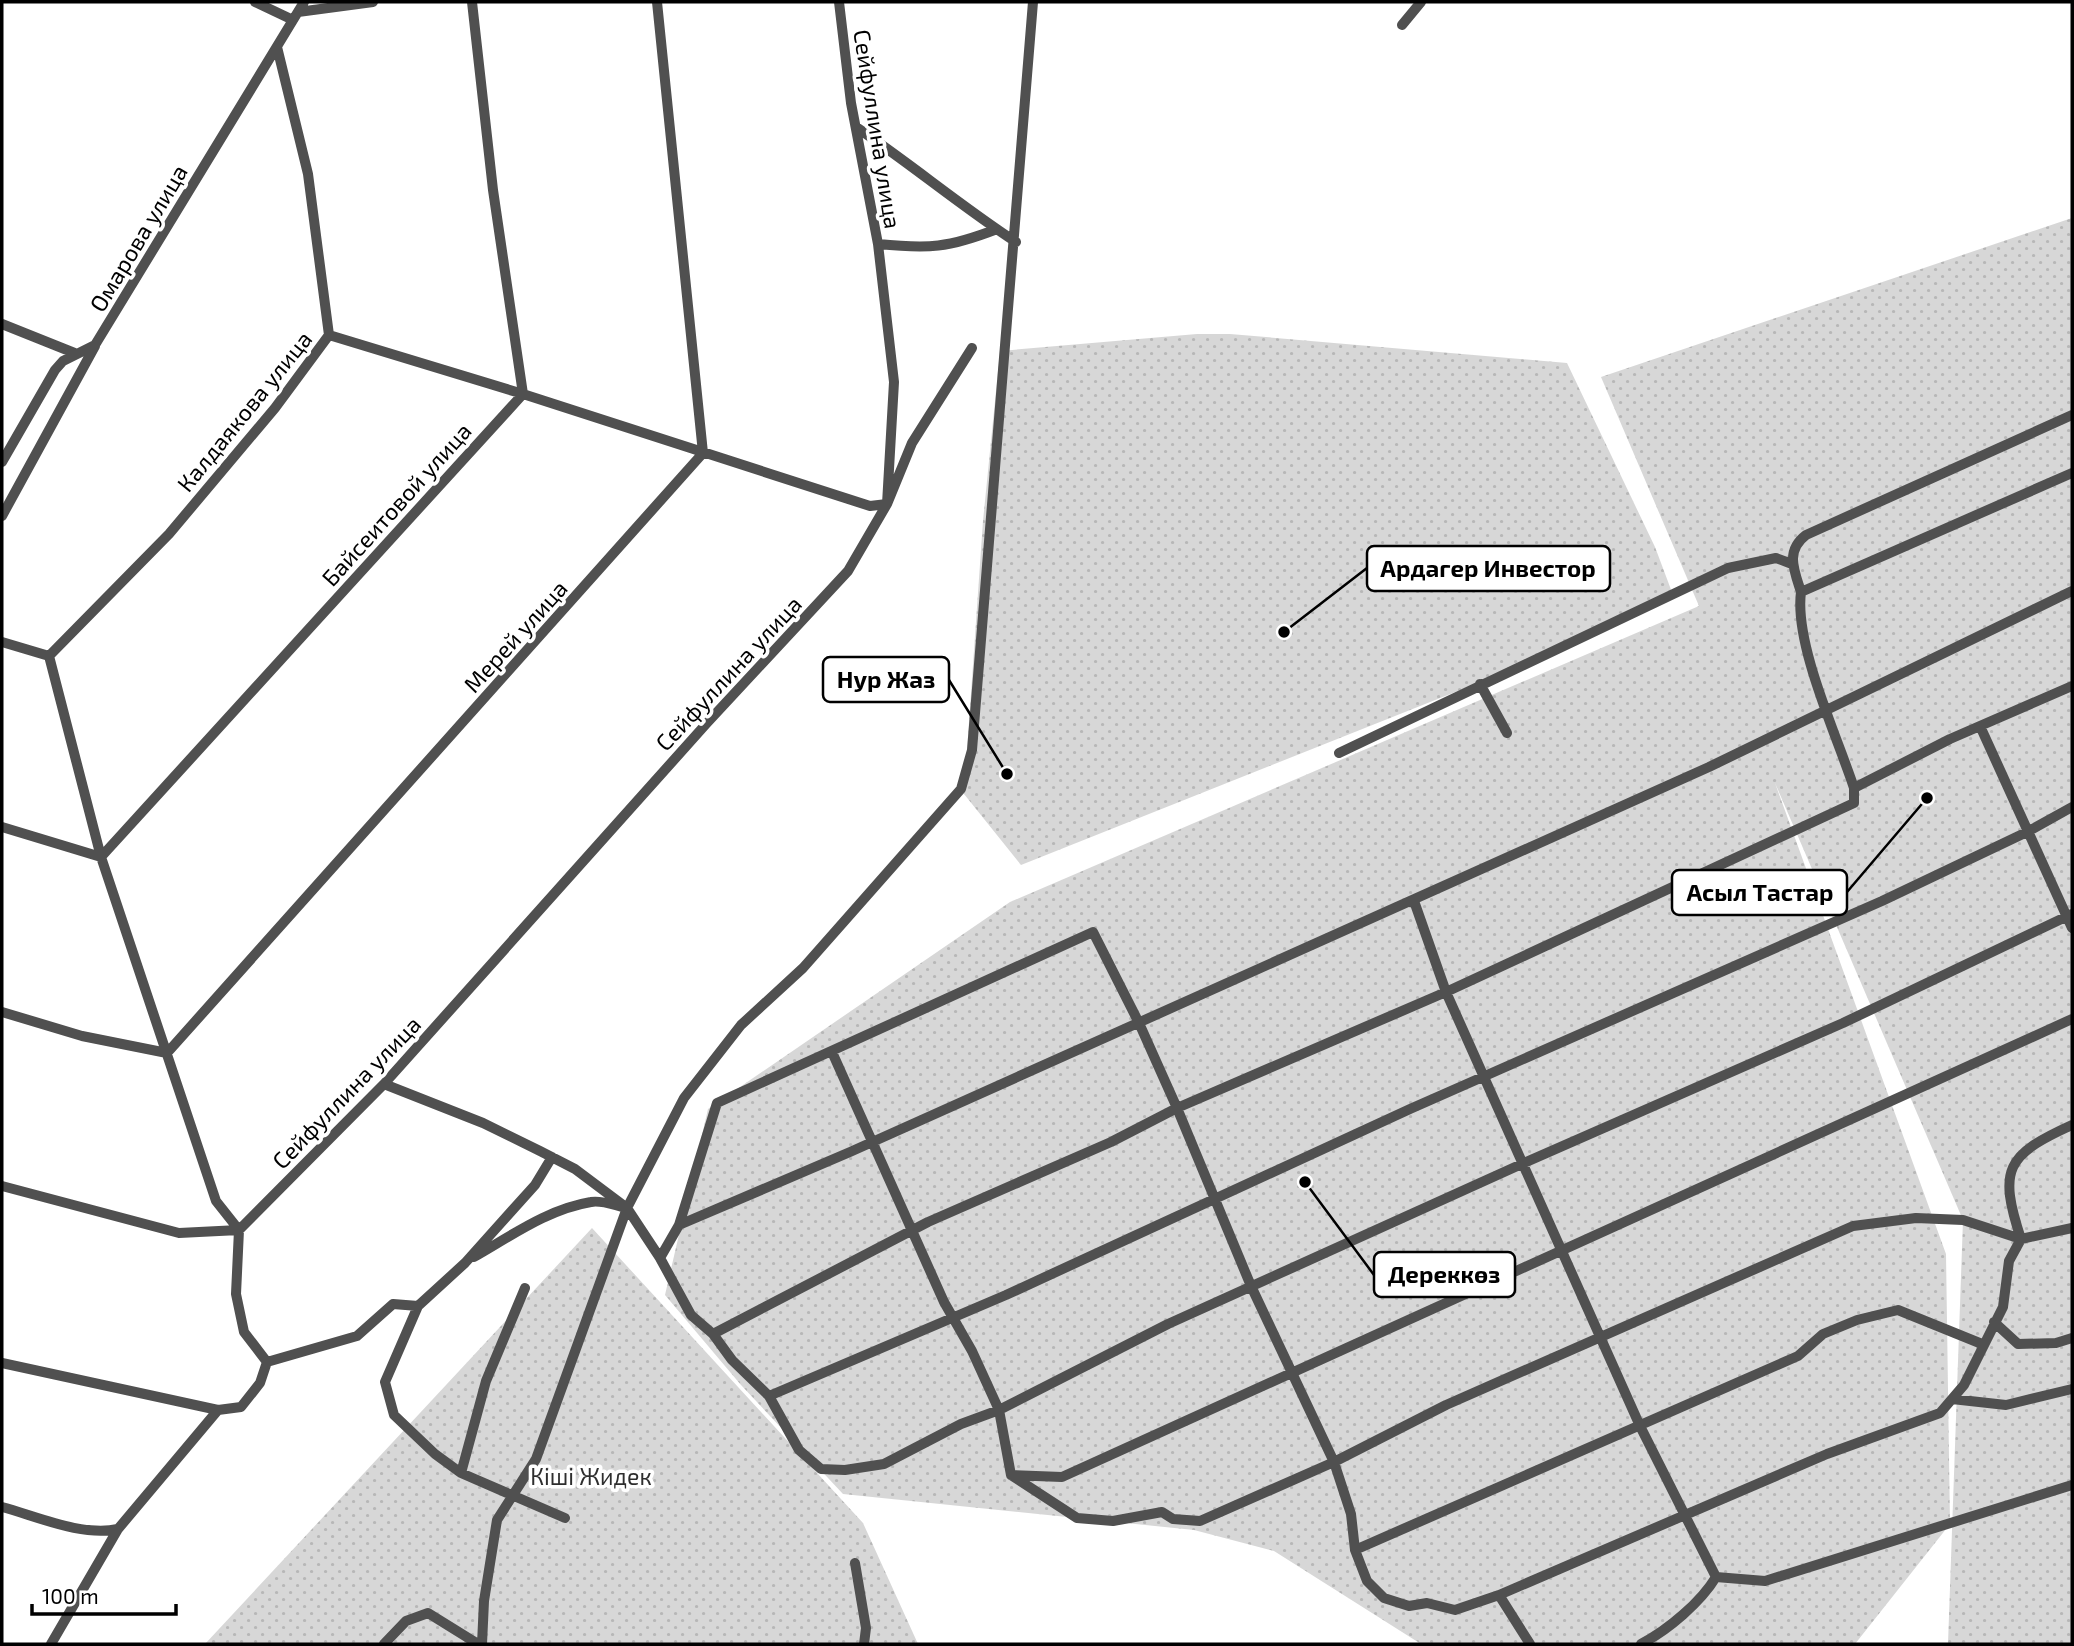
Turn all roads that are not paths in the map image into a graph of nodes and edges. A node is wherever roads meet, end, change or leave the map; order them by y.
1 (255, 2) edge
2 (304, 2) edge
3 (373, 2) edge
4 (472, 2) edge
5 (657, 2) edge
6 (839, 2) edge
7 (1033, 2) edge
8 (1421, 2) edge
9 (295, 16) junction
10 (1402, 25) dead end
11 (277, 47) junction
12 (856, 127) junction
13 (996, 229) junction
14 (1016, 242) junction
15 (878, 244) junction
16 (2, 324) edge
17 (329, 335) junction
18 (95, 345) junction
19 (972, 348) dead end
20 (77, 354) junction
21 (523, 394) junction
22 (2072, 415) edge
23 (703, 453) junction
24 (2, 462) edge
25 (2072, 473) edge
26 (887, 505) junction
27 (2, 516) edge
28 (1792, 564) junction
29 (2072, 591) edge
30 (1801, 592) junction
31 (2, 642) edge
32 (49, 656) junction
33 (1480, 684) junction
34 (2072, 686) edge
35 (1828, 709) junction
36 (1980, 726) junction
37 (1507, 733) dead end
38 (1339, 753) dead end
39 (1854, 788) junction
40 (2072, 807) edge
41 (2, 827) edge
42 (2027, 832) junction
43 (101, 857) junction
44 (1414, 901) junction
45 (2070, 916) edge
46 (2072, 928) edge
47 (1446, 992) junction
48 (2, 1012) edge
49 (2072, 1019) edge
50 (1139, 1023) junction
51 (832, 1052) junction
52 (167, 1053) junction
53 (1486, 1078) junction
54 (384, 1084) junction
55 (1177, 1108) junction
56 (2072, 1125) edge
57 (873, 1142) junction
58 (552, 1157) junction
59 (1524, 1163) junction
60 (2, 1186) edge
61 (1215, 1198) junction
62 (627, 1208) junction
63 (679, 1225) junction
64 (2072, 1228) edge
65 (239, 1230) junction
66 (912, 1230) junction
67 (2021, 1239) junction
68 (1562, 1250) junction
69 (660, 1258) junction
70 (465, 1262) junction
71 (1251, 1286) junction
72 (525, 1289) dead end
73 (418, 1306) junction
74 (953, 1317) junction
75 (1994, 1322) junction
76 (713, 1334) junction
77 (1599, 1337) junction
78 (2072, 1338) edge
79 (1982, 1344) junction
80 (267, 1362) junction
81 (2, 1363) edge
82 (1292, 1371) junction
83 (2072, 1389) edge
84 (769, 1396) junction
85 (1952, 1399) junction
86 (218, 1410) junction
87 (999, 1410) junction
88 (1640, 1426) junction
89 (1334, 1462) junction
90 (460, 1473) junction
91 (1011, 1475) junction
92 (2072, 1485) edge
93 (513, 1496) junction
94 (2, 1507) edge
95 (1684, 1515) junction
96 (565, 1518) dead end
97 (118, 1529) junction
98 (1355, 1550) junction
99 (855, 1563) dead end
100 (1717, 1577) junction
101 (1499, 1595) junction
102 (51, 1644) edge
103 (384, 1644) edge
104 (480, 1644) edge
105 (864, 1644) edge
106 (1530, 1644) edge
107 (1641, 1644) edge

1 - 9 street
2 - 9 street, Омарова улица
3 - 9 street
4 - 21 street
5 - 23 street
6 - 12 street, Сейфуллина улица
7 - 14 street
8 - 10 street
9 - 11 street, Омарова улица
11 - 17 street, Калдаякова улица
11 - 18 street, Омарова улица
12 - 13 street
12 - 15 street, Сейфуллина улица
13 - 14 street
13 - 15 street
14 - 62 street
15 - 26 street, Сейфуллина улица
16 - 20 street
17 - 21 street
17 - 32 street, Калдаякова улица
18 - 20 street, Омарова улица
18 - 27 street
19 - 26 street
20 - 24 street, Омарова улица
21 - 23 street
21 - 43 street, Байсеитовой улица
22 - 28 street
23 - 26 street
23 - 52 street, Мерей улица
25 - 30 street
26 - 54 street, Сейфуллина улица
28 - 30 street
28 - 33 street
29 - 35 street
30 - 35 street
31 - 32 street
32 - 43 street
33 - 37 street
33 - 38 street
34 - 36 street
35 - 39 street
35 - 44 street
36 - 39 street
36 - 42 street
39 - 47 street
40 - 42 street
41 - 43 street
42 - 45 street
42 - 53 street
43 - 52 street
44 - 47 street
44 - 50 street
45 - 46 street
45 - 59 street
47 - 53 street
47 - 55 street
48 - 52 street
49 - 68 street
50 - 51 street
50 - 55 street
50 - 57 street
51 - 57 street
51 - 63 street
52 - 65 street
53 - 59 street
53 - 61 street
54 - 58 street
54 - 65 street, Сейфуллина улица
55 - 61 street
55 - 66 street
56 - 67 street
57 - 63 street
57 - 66 street
58 - 62 street
58 - 70 street
59 - 68 street
59 - 71 street
60 - 65 street
61 - 71 street
61 - 74 street
62 - 69 street
62 - 70 street
62 - 93 street
63 - 69 street
64 - 67 street
65 - 80 street
66 - 74 street
66 - 76 street
67 - 75 street
67 - 77 street
68 - 77 street
68 - 82 street
69 - 76 street
70 - 73 street
71 - 82 street
71 - 87 street
72 - 90 street
73 - 80 street
73 - 90 street
74 - 84 street
74 - 87 street
75 - 78 street
75 - 79 street
76 - 84 street
77 - 88 street
77 - 89 street
79 - 85 street
79 - 88 street
80 - 86 street
81 - 86 street
82 - 89 street
82 - 91 street
83 - 85 street
84 - 87 street
85 - 95 street
86 - 97 street
87 - 91 street
88 - 95 street
88 - 98 street
89 - 91 street
89 - 98 street
90 - 93 street
92 - 100 street
93 - 96 street
93 - 104 street
94 - 97 street
95 - 100 street
95 - 101 street
97 - 102 street
98 - 101 street
99 - 105 street
100 - 107 street
101 - 106 street
103 - 104 street

